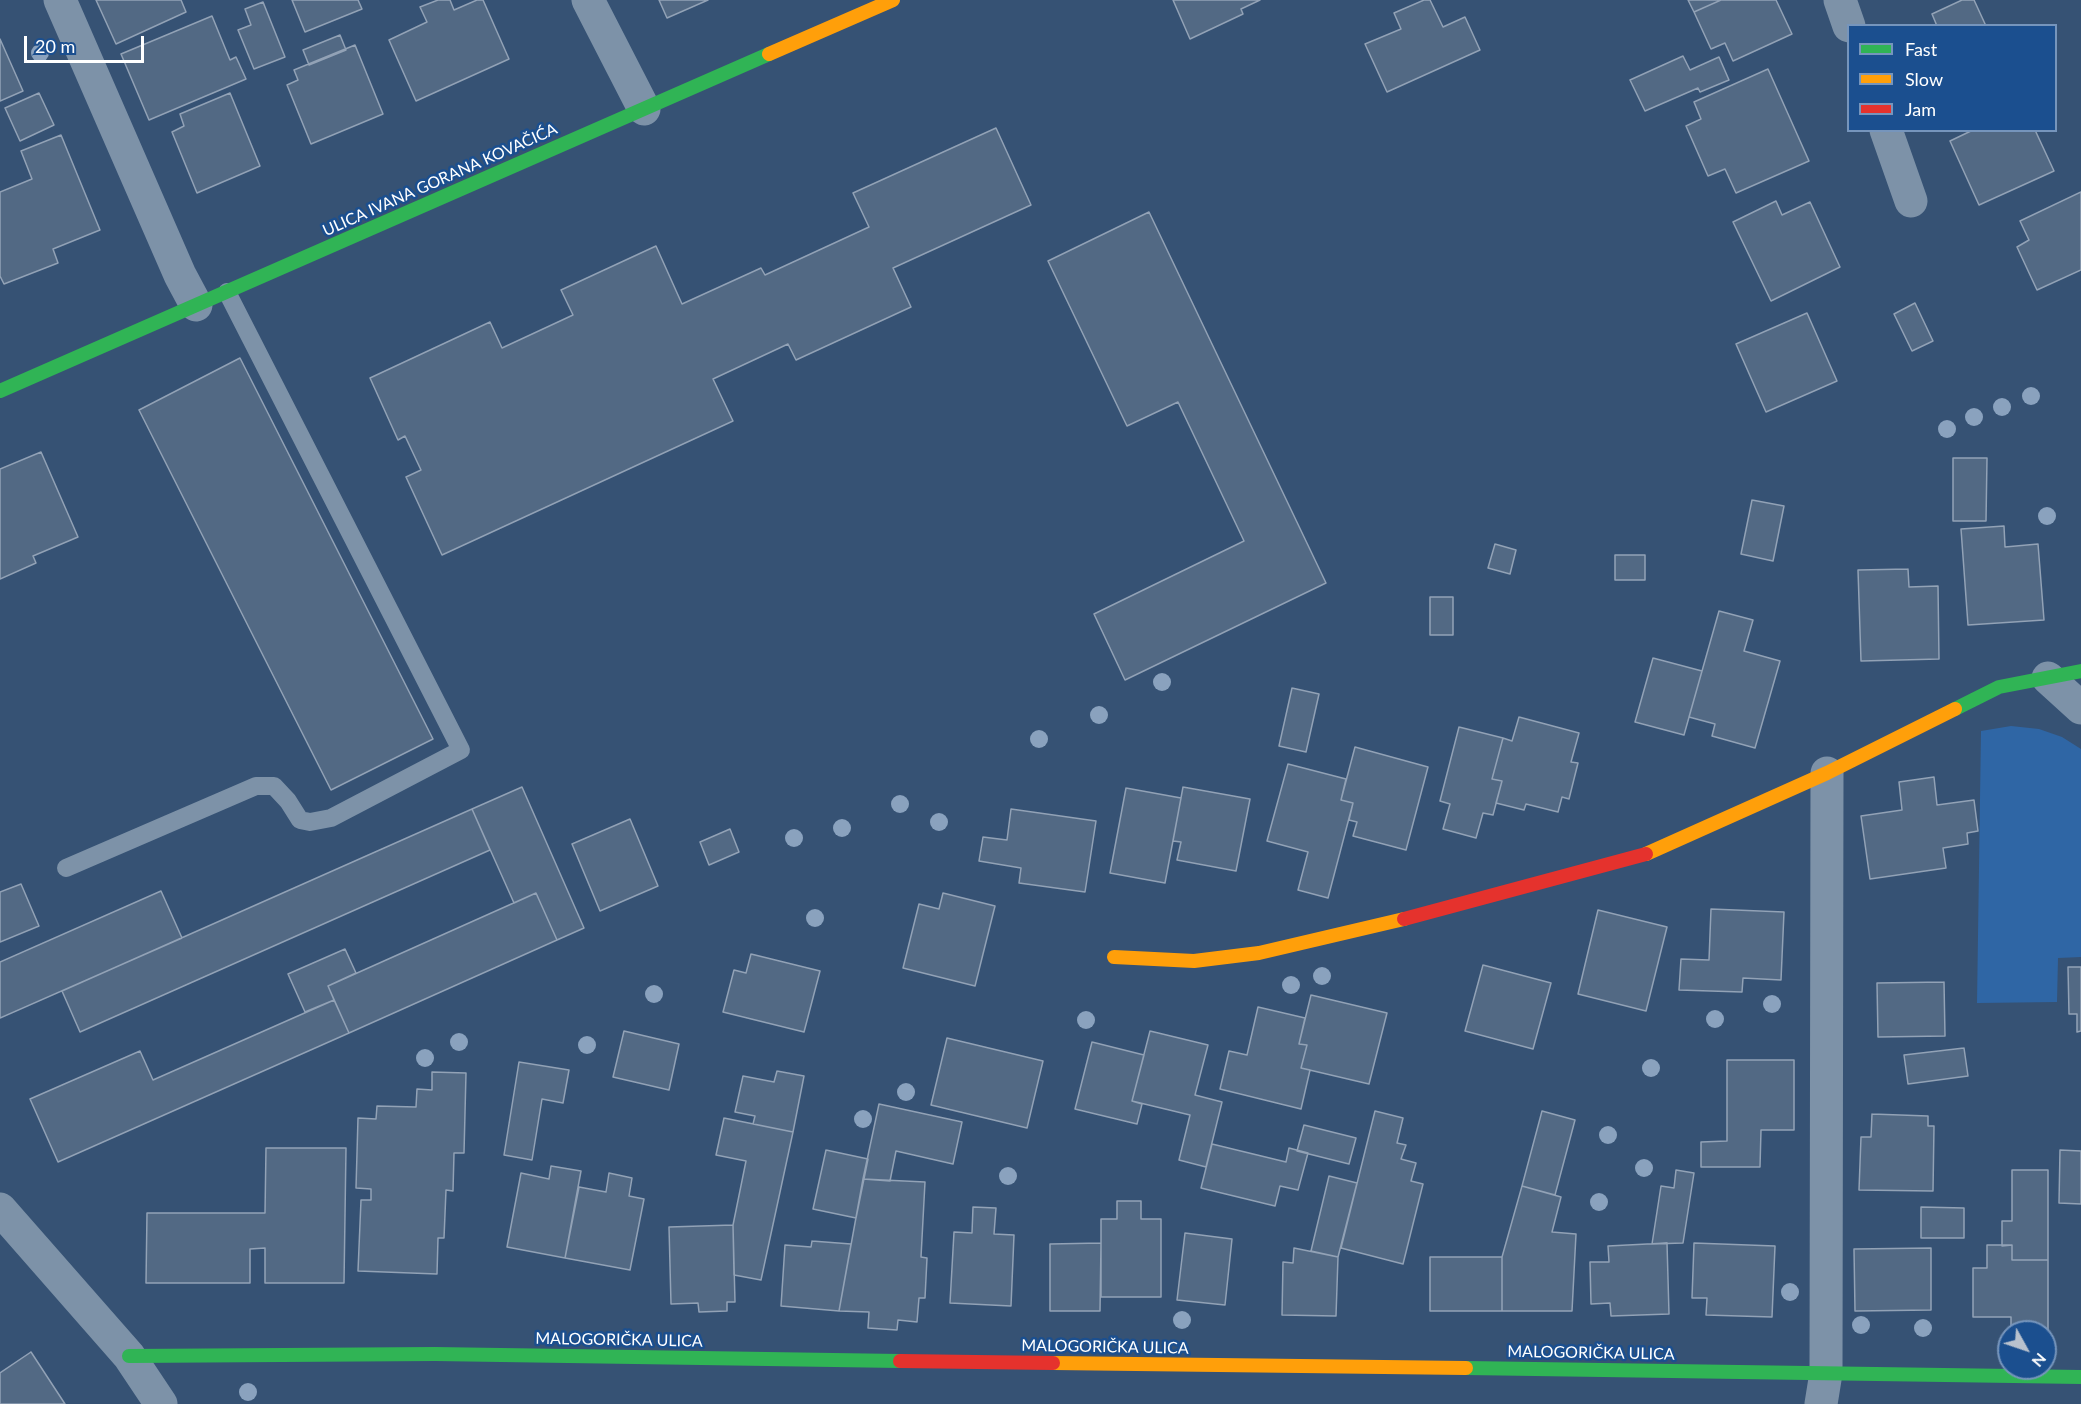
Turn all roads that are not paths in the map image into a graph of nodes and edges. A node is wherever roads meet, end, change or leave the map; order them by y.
1 (60, 0) edge
2 (588, 0) edge
3 (893, 0) edge
4 (1840, 0) edge
5 (1848, 24) edge
6 (644, 109) junction
7 (1887, 132) edge
8 (1911, 201) dead end
9 (227, 292) junction
10 (196, 305) junction
11 (0, 391) edge
12 (2081, 671) edge
13 (2048, 678) junction
14 (2081, 708) edge
15 (1827, 773) junction
16 (66, 868) dead end
17 (1113, 957) dead end
18 (0, 1209) edge
19 (129, 1356) junction
20 (2081, 1377) edge
21 (1823, 1389) edge
22 (161, 1404) edge

1 - 10 street
2 - 6 street
3 - 6 street, ULICA IVANA GORANA KOVAČIĆA
4 - 5 street
6 - 9 street, ULICA IVANA GORANA KOVAČIĆA
7 - 8 street
9 - 10 street, ULICA IVANA GORANA KOVAČIĆA
9 - 16 lane
10 - 11 street, ULICA IVANA GORANA KOVAČIĆA
12 - 13 street
13 - 14 street
13 - 15 street
15 - 17 street
15 - 21 street
18 - 19 street
19 - 21 street, MALOGORIČKA ULICA
19 - 22 street
20 - 21 street, MALOGORIČKA ULICA

